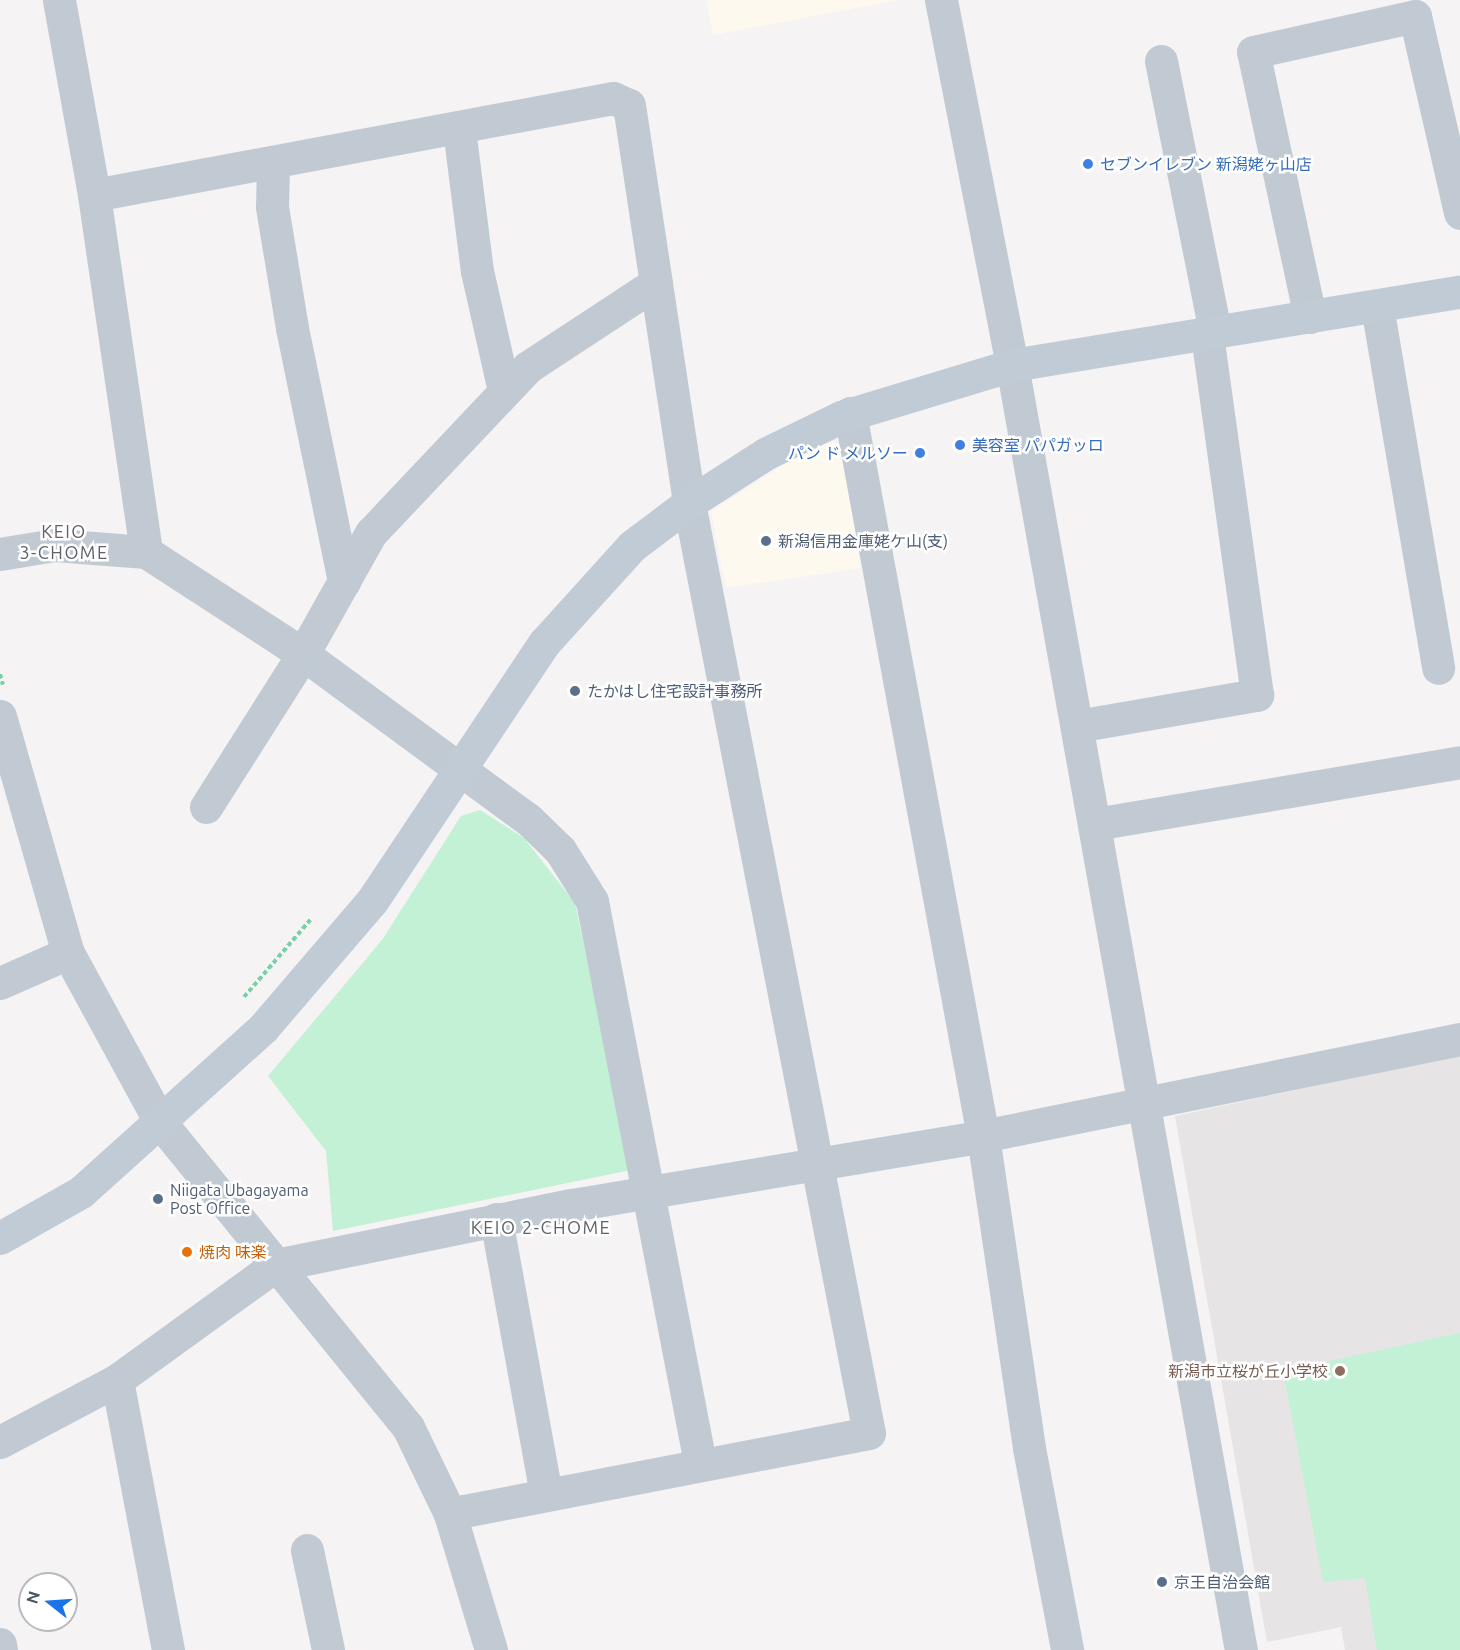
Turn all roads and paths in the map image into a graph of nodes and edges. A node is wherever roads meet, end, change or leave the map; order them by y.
1 (59, 0) edge
2 (941, 0) edge
3 (1161, 61) dead end
4 (459, 129) junction
5 (273, 164) junction
6 (94, 195) junction
7 (1460, 213) edge
8 (656, 283) junction
9 (1460, 292) edge
10 (1377, 306) junction
11 (1310, 317) junction
12 (1210, 333) junction
13 (1012, 365) junction
14 (504, 391) junction
15 (850, 413) junction
16 (689, 503) junction
17 (146, 552) junction
18 (0, 554) edge
19 (344, 582) junction
20 (303, 654) junction
21 (1438, 668) dead end
22 (0, 716) edge
23 (1077, 726) junction
24 (1460, 762) edge
25 (461, 771) junction
26 (206, 807) dead end
27 (1095, 824) junction
28 (68, 953) junction
29 (0, 983) edge
30 (1460, 1038) edge
31 (1142, 1101) junction
32 (160, 1122) junction
33 (984, 1136) junction
34 (814, 1165) junction
35 (651, 1192) junction
36 (496, 1220) junction
37 (0, 1238) edge
38 (276, 1265) junction
39 (117, 1380) junction
40 (0, 1442) edge
41 (700, 1463) junction
42 (546, 1494) junction
43 (450, 1514) junction
44 (307, 1550) dead end
45 (0, 1644) edge
46 (1, 1650) edge
47 (168, 1650) edge
48 (328, 1650) edge
49 (491, 1650) edge
50 (1066, 1650) edge
51 (1241, 1650) edge

1 - 6 street
2 - 13 street
3 - 12 street
4 - 5 street
4 - 8 street
4 - 14 street
5 - 6 street
5 - 19 street
6 - 17 street
7 - 11 street
8 - 14 street
8 - 16 street
9 - 10 street
10 - 11 street
10 - 21 street
11 - 12 street
12 - 13 street
12 - 23 street
13 - 15 street
13 - 23 street
14 - 19 street
15 - 16 street
15 - 33 street
16 - 25 street
16 - 34 street
17 - 18 street
17 - 20 street
19 - 20 street
20 - 25 street
20 - 26 street
22 - 28 street
23 - 27 street
24 - 27 street
25 - 32 street
25 - 35 street
27 - 31 street
28 - 29 street
28 - 32 street
30 - 31 street
31 - 33 street
31 - 51 street
32 - 37 street
32 - 38 street
33 - 34 street
33 - 50 street
34 - 35 street
34 - 41 street
35 - 36 street
35 - 41 street
36 - 38 street
36 - 42 street
38 - 39 street
38 - 43 street
39 - 40 street
39 - 47 street
41 - 42 street
42 - 43 street
43 - 49 street
44 - 48 street
45 - 46 street

